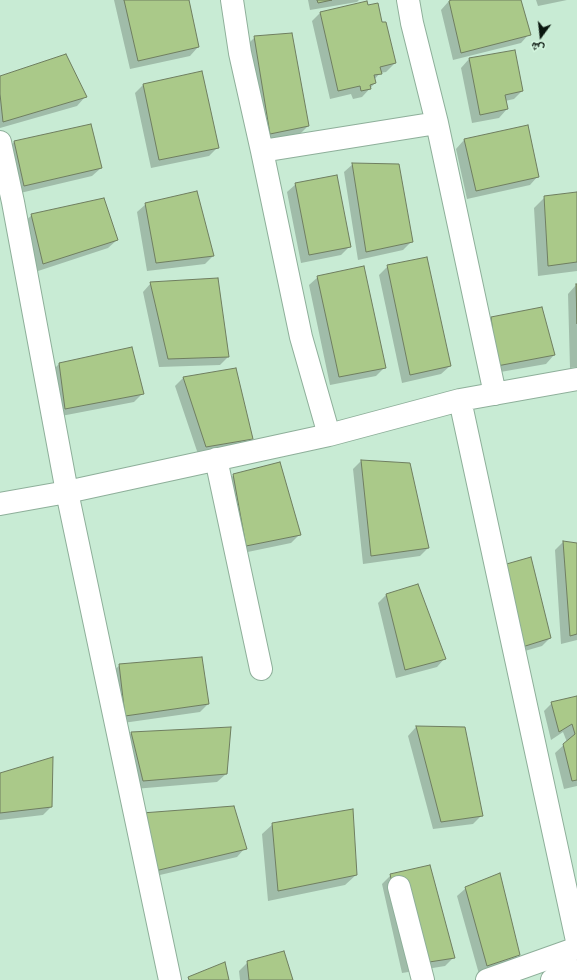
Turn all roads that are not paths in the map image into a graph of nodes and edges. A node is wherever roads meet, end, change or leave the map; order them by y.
1 (232, 0) edge
2 (408, 0) edge
3 (437, 123) junction
4 (0, 142) edge
5 (262, 151) junction
6 (577, 379) edge
7 (495, 394) junction
8 (460, 400) junction
9 (330, 435) junction
10 (216, 459) junction
11 (67, 492) junction
12 (0, 504) edge
13 (261, 669) dead end
14 (399, 887) dead end
15 (577, 941) edge
16 (577, 948) edge
17 (577, 971) edge
18 (170, 980) edge
19 (423, 980) edge
20 (487, 980) edge
21 (552, 980) edge

1 - 5 street
2 - 3 street
3 - 5 street
3 - 7 street
4 - 11 street
5 - 9 street
6 - 7 street
7 - 8 street
8 - 9 street
8 - 15 street
9 - 10 street
10 - 11 street
10 - 13 street
11 - 12 street
11 - 18 street
14 - 19 street
16 - 20 street
17 - 21 street

